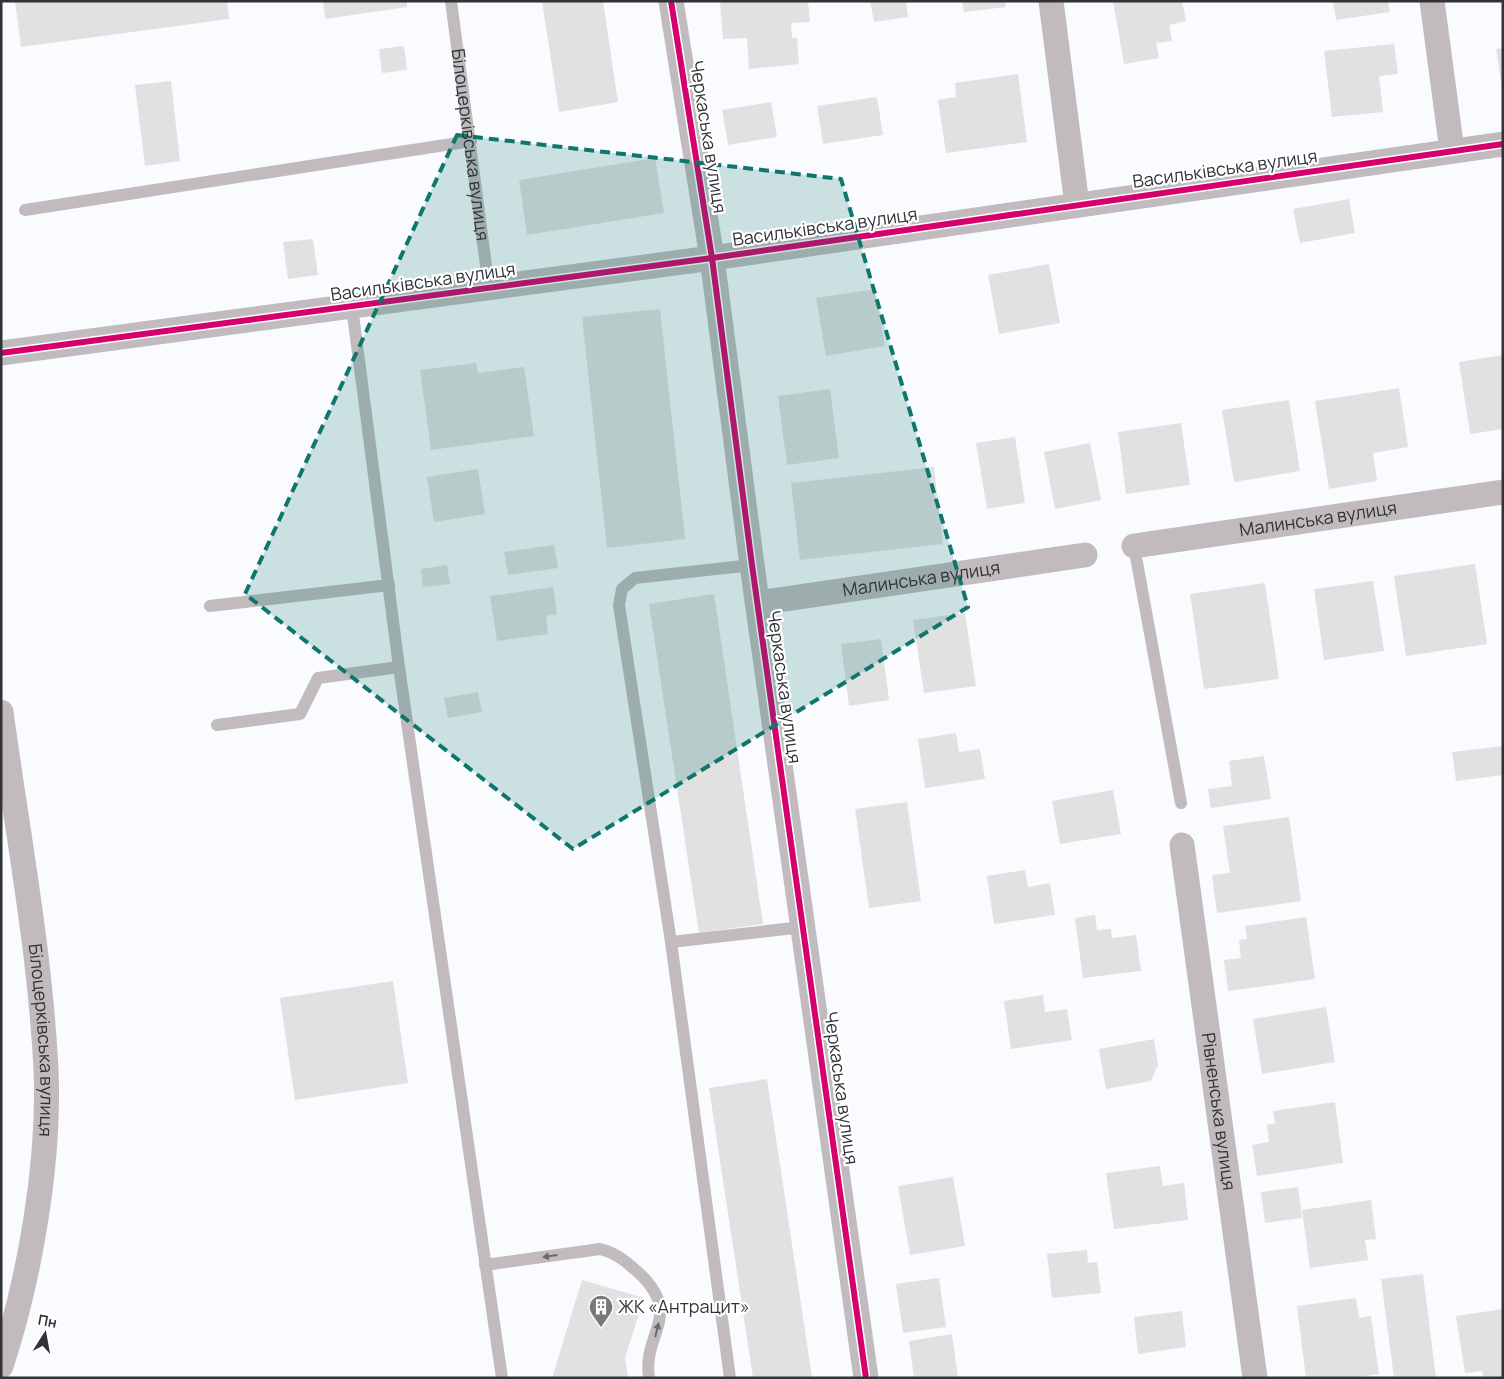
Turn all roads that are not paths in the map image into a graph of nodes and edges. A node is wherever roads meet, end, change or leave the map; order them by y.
1 (451, 1) edge
2 (671, 1) edge
3 (1051, 1) edge
4 (1432, 1) edge
5 (471, 141) junction
6 (1503, 144) edge
7 (1452, 152) junction
8 (1077, 205) junction
9 (24, 210) dead end
10 (712, 258) junction
11 (489, 288) junction
12 (352, 307) junction
13 (1, 353) edge
14 (1503, 493) edge
15 (1134, 546) joint
16 (1085, 555) dead end
17 (752, 565) junction
18 (389, 585) junction
19 (758, 603) junction
20 (210, 606) dead end
21 (399, 667) junction
22 (1, 712) edge
23 (217, 725) dead end
24 (1181, 803) dead end
25 (1182, 845) dead end
26 (803, 928) junction
27 (671, 942) junction
28 (485, 1264) junction
29 (1, 1366) edge
30 (502, 1378) edge
31 (649, 1378) edge
32 (730, 1378) edge
33 (866, 1378) edge
34 (1255, 1378) edge

1 - 5 lane, Білоцерківська вулиця
2 - 10 street, Черкаська вулиця
3 - 8 street
4 - 7 street
5 - 9 lane
5 - 11 lane, Білоцерківська вулиця
6 - 7 street, Васильківська вулиця
7 - 8 street, Васильківська вулиця
8 - 10 street, Васильківська вулиця
10 - 11 street, Васильківська вулиця
10 - 17 street, Черкаська вулиця
11 - 12 street, Васильківська вулиця
12 - 13 street, Васильківська вулиця
12 - 18 lane
14 - 15 street, Малинська вулиця
15 - 24 lane
16 - 19 street, Малинська вулиця
17 - 19 street, Черкаська вулиця
17 - 27 lane
18 - 20 lane
18 - 21 lane
19 - 26 street, Черкаська вулиця
21 - 23 lane
21 - 28 lane
22 - 29 street, Білоцерківська вулиця
25 - 34 street, Рівненська вулиця
26 - 27 lane
26 - 33 street, Черкаська вулиця
27 - 32 lane
28 - 30 lane
31 -> 28 lane

